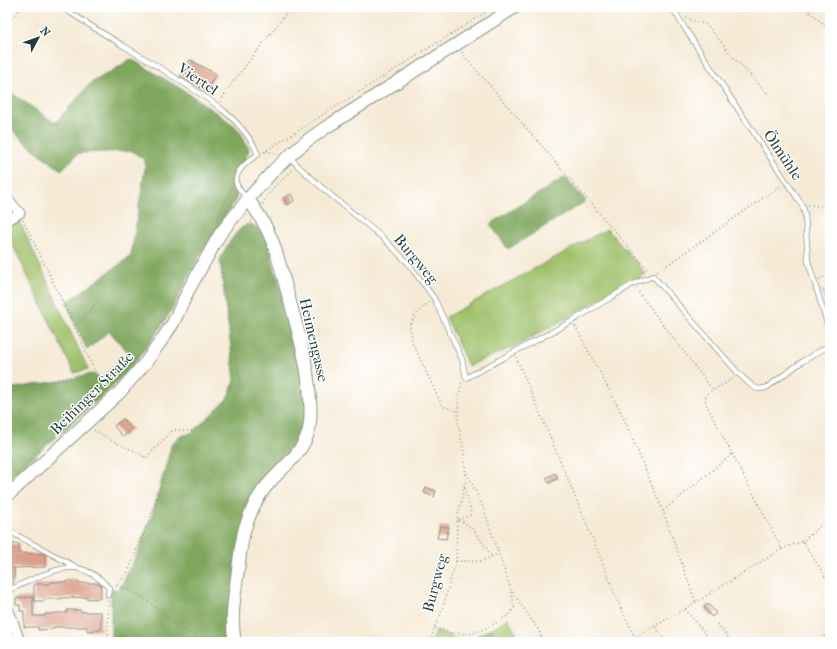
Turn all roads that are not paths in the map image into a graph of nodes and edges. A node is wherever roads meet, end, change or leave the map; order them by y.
1 (62, 7) edge
2 (515, 7) edge
3 (672, 7) edge
4 (289, 156) junction
5 (7, 198) edge
6 (248, 199) junction
7 (7, 221) edge
8 (830, 333) edge
9 (830, 346) edge
10 (7, 496) edge
11 (7, 530) edge
12 (78, 568) junction
13 (7, 591) edge
14 (108, 595) road end
15 (7, 607) edge
16 (20, 642) edge
17 (235, 642) edge

1 - 6 lane, Viertel
2 - 4 main road, Beihinger Straße
3 - 8 lane, Ölmühle
4 - 6 main road, Beihinger Straße
4 - 9 lane, Burgweg
5 - 7 street
6 - 10 main road, Beihinger Straße
6 - 17 main road, Heimengasse
11 - 12 lane
12 - 13 lane
12 - 14 lane
15 - 16 street

